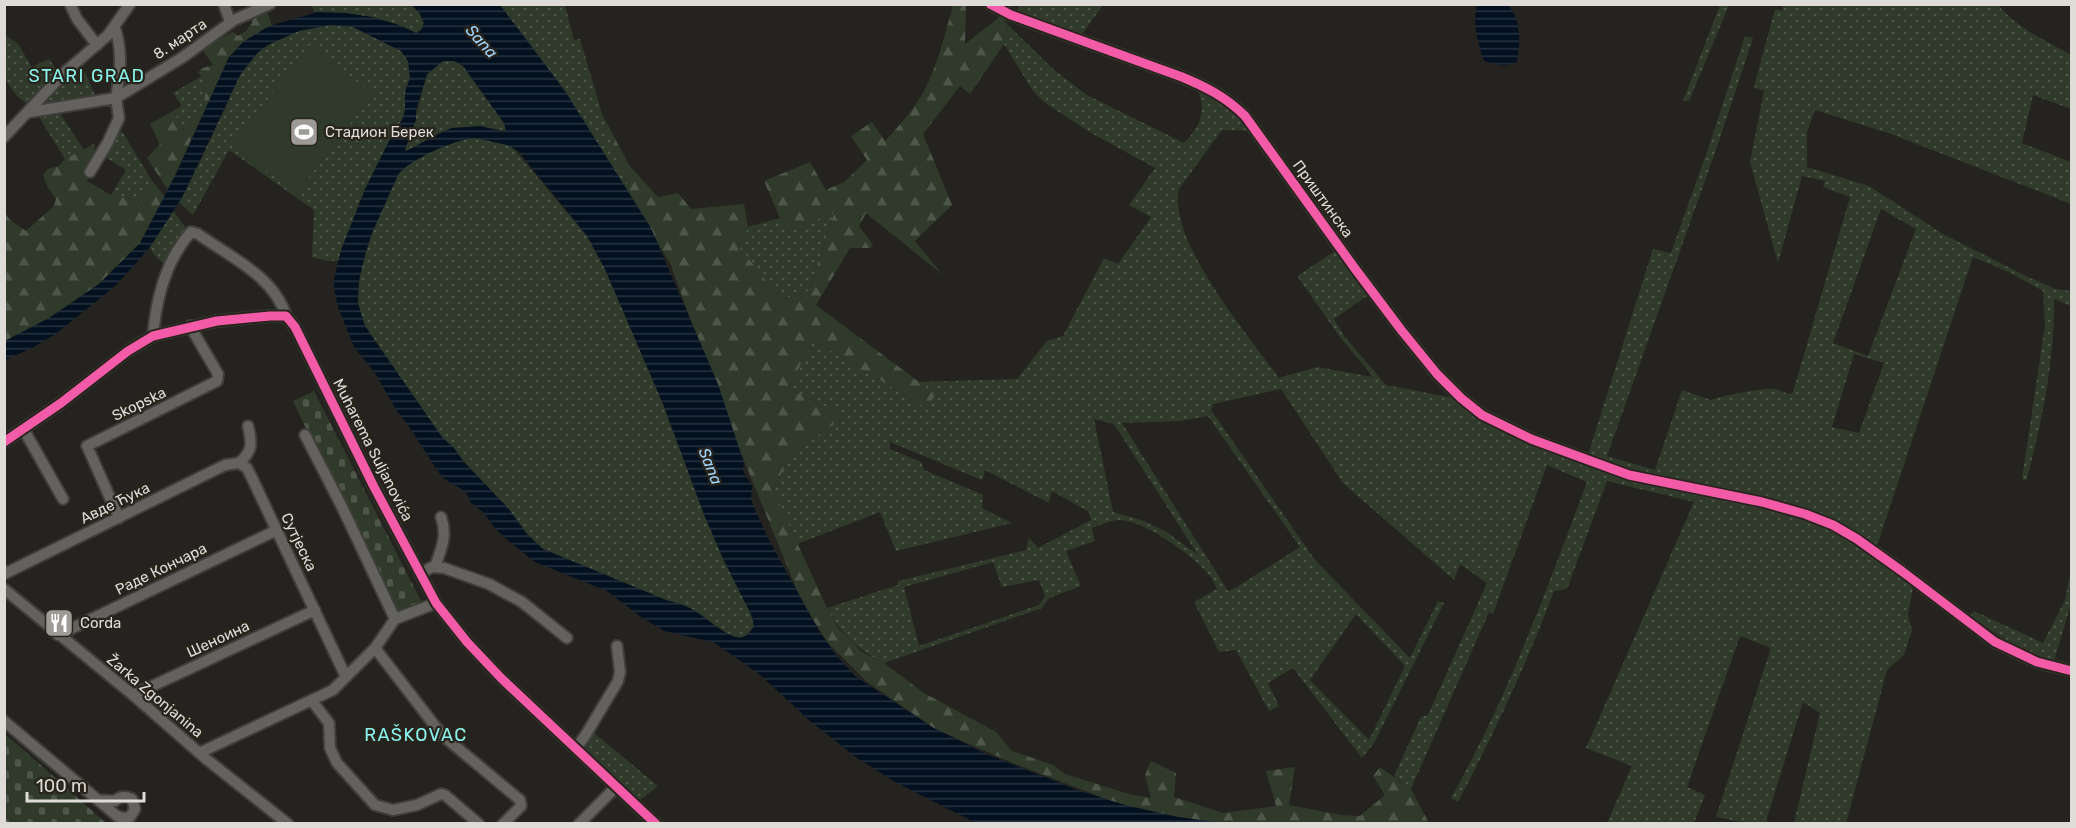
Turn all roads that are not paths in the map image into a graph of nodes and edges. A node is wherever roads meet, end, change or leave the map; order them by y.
1 (70, 4) edge
2 (224, 4) edge
3 (270, 4) edge
4 (990, 4) edge
5 (1018, 4) edge
6 (128, 6) edge
7 (1011, 15) junction
8 (230, 22) junction
9 (115, 28) junction
10 (97, 45) junction
11 (116, 98) junction
12 (30, 112) junction
13 (5, 135) edge
14 (90, 172) dead end
15 (286, 316) junction
16 (190, 326) junction
17 (153, 336) junction
18 (248, 426) dead end
19 (24, 430) junction
20 (305, 435) dead end
21 (4, 442) edge
22 (239, 463) junction
23 (63, 499) dead end
24 (441, 517) dead end
25 (119, 518) junction
26 (277, 530) junction
27 (435, 567) junction
28 (4, 574) edge
29 (420, 574) junction
30 (4, 589) edge
31 (436, 603) junction
32 (315, 610) junction
33 (395, 619) junction
34 (58, 635) junction
35 (567, 638) dead end
36 (617, 646) dead end
37 (375, 648) junction
38 (2072, 671) edge
39 (346, 677) junction
40 (133, 695) junction
41 (312, 701) junction
42 (4, 721) edge
43 (576, 747) junction
44 (199, 753) junction
45 (617, 786) junction
46 (98, 800) dead end
47 (288, 824) edge
48 (479, 824) edge
49 (502, 824) edge
50 (579, 824) edge
51 (656, 824) edge

1 - 10 street
2 - 8 street
3 - 8 street, 8. марта
4 - 7 street, Приштинска
5 - 7 street
6 - 9 street
7 - 38 street, Приштинска
8 - 11 street, 8. марта
9 - 10 street
9 - 11 street
10 - 12 street
11 - 12 street
11 - 14 street
12 - 13 street
15 - 16 street
15 - 17 street, Muharema Suljanovića
15 - 29 street, Muharema Suljanovića
16 - 17 street
16 - 25 street, Skopska
17 - 19 street
18 - 22 street
19 - 21 street
19 - 23 street
20 - 33 street
22 - 25 street, Авде Ћука
22 - 26 street, Сутјеска
24 - 27 street
25 - 28 street, Авде Ћука
26 - 32 street, Сутјеска
26 - 34 street, Раде Кончара
27 - 29 street
27 - 35 street
29 - 31 street, Muharema Suljanovića
30 - 34 street, Žarka Zgonjanina
31 - 33 street
31 - 43 street, Muharema Suljanovića
32 - 39 street, Сутјеска
32 - 40 street, Шеноина
33 - 37 street
34 - 40 street, Žarka Zgonjanina
36 - 43 street
37 - 39 street
37 - 49 street
39 - 41 street
40 - 44 street, Žarka Zgonjanina
41 - 44 street
41 - 48 street
42 - 46 street
43 - 45 street, Muharema Suljanovića
44 - 47 street, Žarka Zgonjanina
45 - 50 street
45 - 51 street, Muharema Suljanovića

